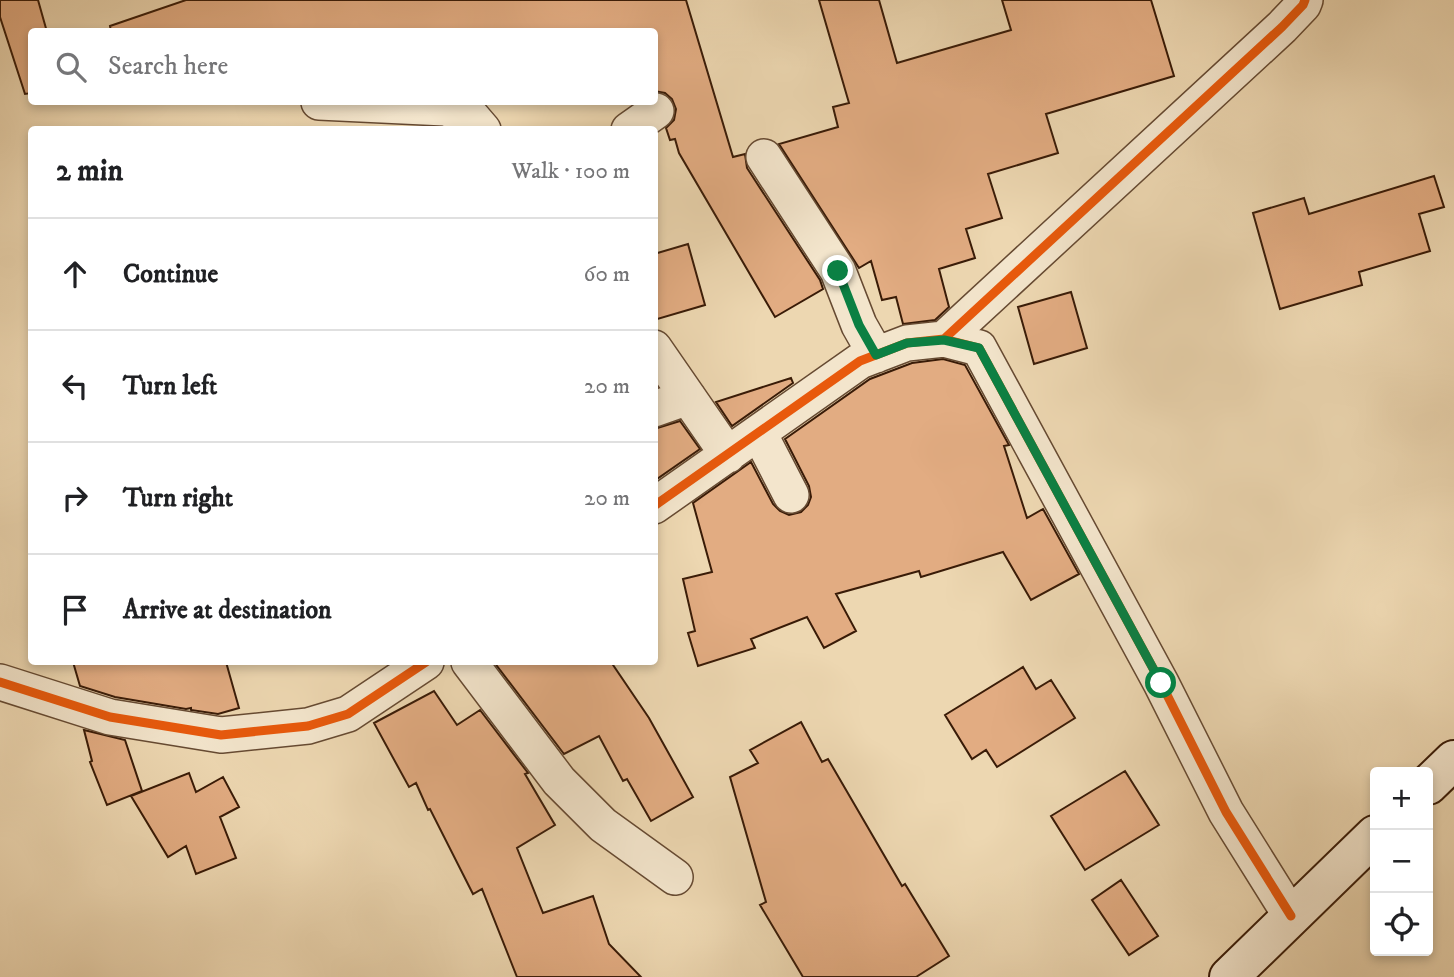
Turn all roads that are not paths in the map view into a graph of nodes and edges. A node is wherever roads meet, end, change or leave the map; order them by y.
1 (1305, 0) edge
2 (382, 105) edge
3 (480, 126) edge
4 (764, 157) dead end
5 (944, 340) junction
6 (658, 354) edge
7 (876, 355) junction
8 (688, 397) junction
9 (658, 408) edge
10 (759, 433) junction
11 (728, 455) junction
12 (791, 495) dead end
13 (658, 503) edge
14 (422, 665) edge
15 (471, 665) edge
16 (0, 682) edge
17 (1454, 760) edge
18 (1433, 780) edge
19 (1370, 840) edge
20 (675, 877) dead end
21 (1291, 916) junction
22 (1229, 977) edge

1 - 5 street
2 - 3 street
4 - 7 street
5 - 7 street
5 - 21 street
6 - 8 street
7 - 10 street
8 - 9 street
8 - 11 street
10 - 11 street
10 - 12 street
11 - 13 street
14 - 16 street
15 - 20 street
17 - 18 main road
19 - 21 main road
21 - 22 main road

